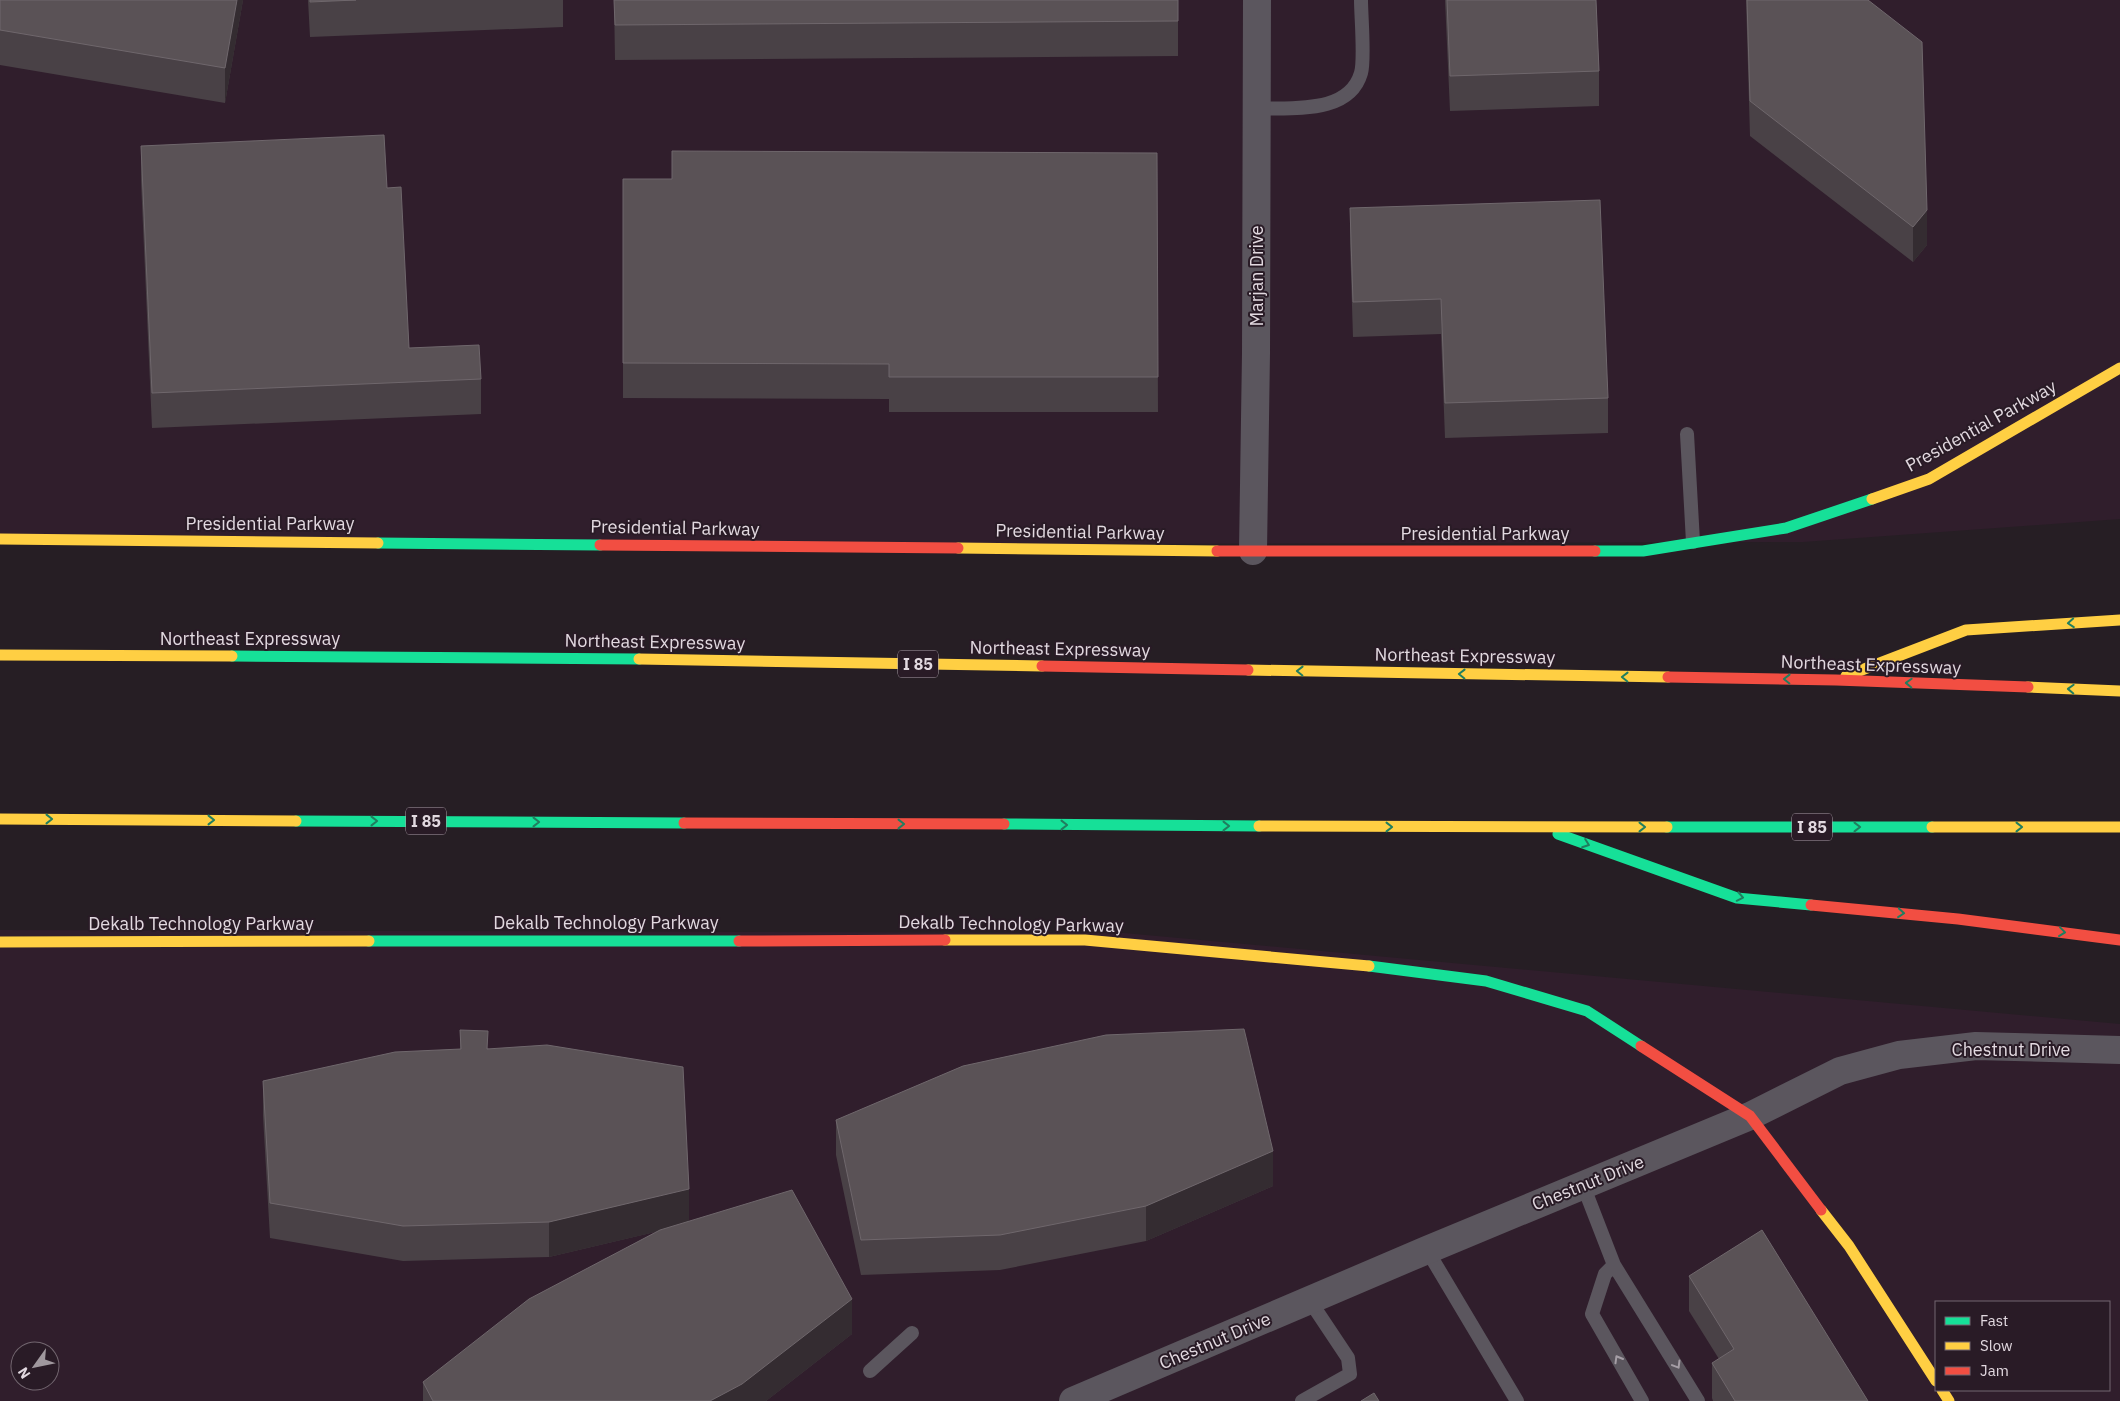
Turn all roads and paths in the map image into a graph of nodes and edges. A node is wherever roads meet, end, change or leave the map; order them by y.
1 (1257, 0) edge
2 (1361, 0) edge
3 (1257, 109) junction
4 (2120, 368) edge
5 (1686, 434) dead end
6 (0, 539) edge
7 (1693, 542) junction
8 (1253, 551) junction
9 (2120, 620) edge
10 (0, 655) edge
11 (1836, 680) junction
12 (2120, 691) edge
13 (0, 819) edge
14 (2120, 827) edge
15 (1540, 828) junction
16 (2120, 940) edge
17 (0, 942) edge
18 (2120, 1050) edge
19 (1750, 1116) junction
20 (1583, 1185) junction
21 (1427, 1250) junction
22 (1614, 1265) junction
23 (1310, 1301) junction
24 (912, 1333) dead end
25 (870, 1371) dead end
26 (1935, 1380) edge
27 (1073, 1401) edge
28 (1302, 1401) edge
29 (1517, 1401) edge
30 (1642, 1401) edge
31 (1698, 1401) edge

1 - 3 street, Marjan Drive
2 - 3 lane
3 - 8 street, Marjan Drive
4 - 7 main road, Presidential Parkway
5 - 7 lane
6 - 8 main road, Presidential Parkway
7 - 8 main road, Presidential Parkway
9 -> 11 main road
11 -> 10 main road, Northeast Expressway / I 85
12 -> 11 main road, Northeast Expressway / I 85
13 -> 15 main road, I 85
15 -> 14 main road, I 85
15 -> 16 main road
17 - 19 main road, Dekalb Technology Parkway
18 - 19 street, Chestnut Drive
19 - 20 street, Chestnut Drive
19 - 26 main road, Dekalb Technology Parkway
20 - 21 street, Chestnut Drive
20 - 22 lane
21 - 23 street, Chestnut Drive
21 - 29 lane
30 -> 22 lane
22 -> 31 lane
23 - 27 street, Chestnut Drive
23 - 28 lane
24 - 25 lane

